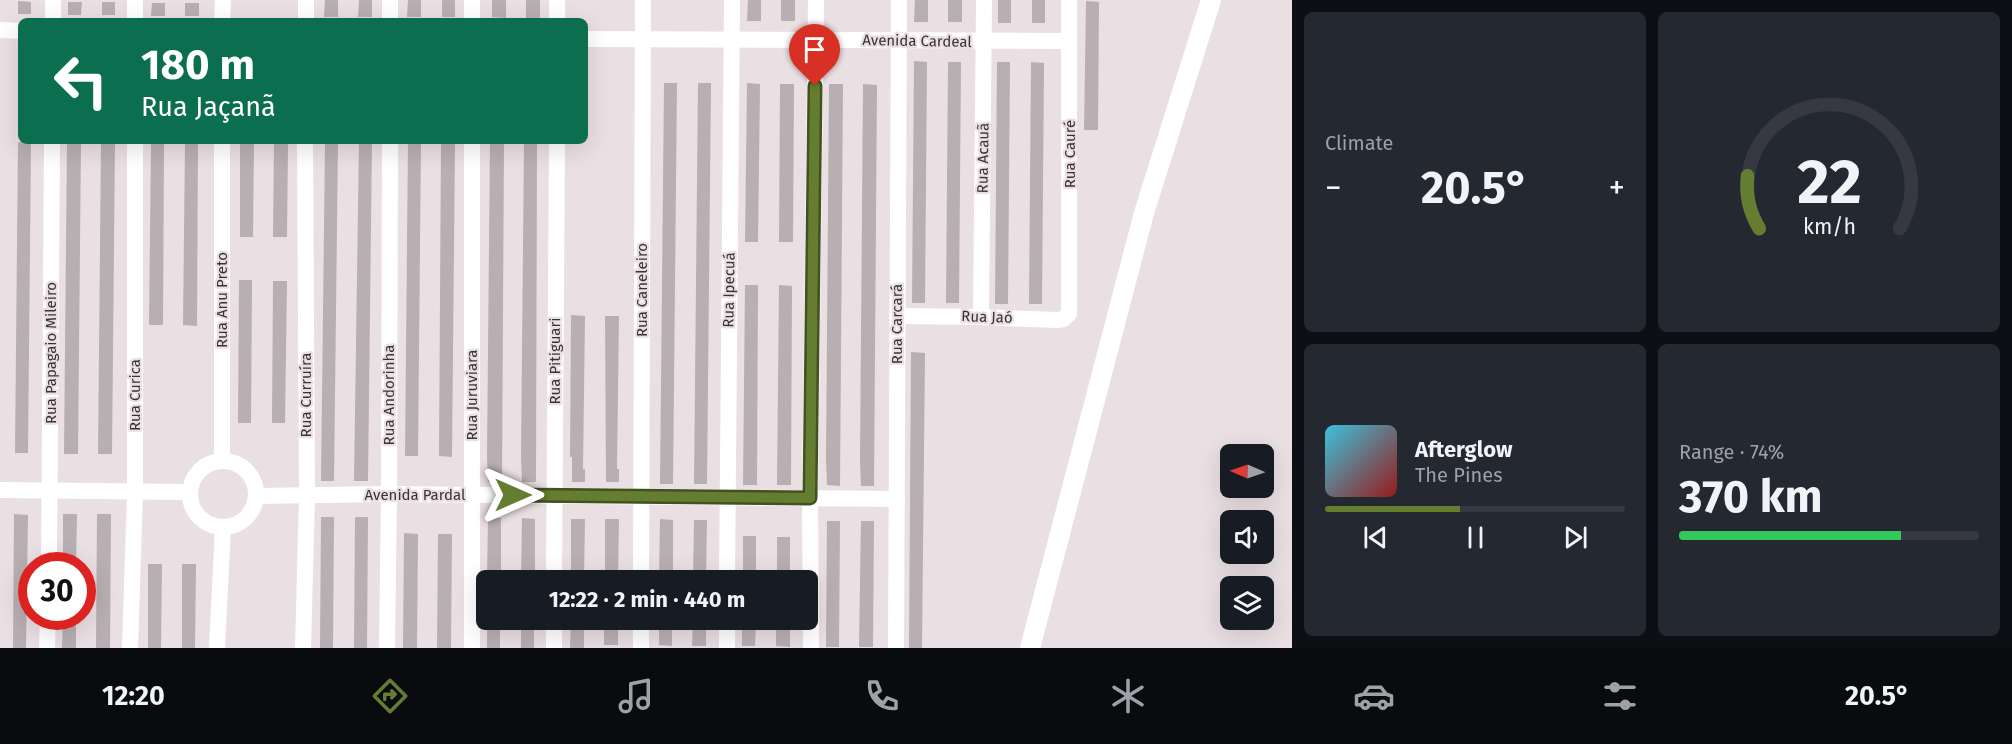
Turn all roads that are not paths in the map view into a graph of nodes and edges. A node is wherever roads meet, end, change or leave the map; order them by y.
1 (53, 0) edge
2 (135, 0) edge
3 (223, 0) edge
4 (306, 0) edge
5 (390, 0) edge
6 (472, 0) edge
7 (557, 0) edge
8 (643, 0) edge
9 (732, 0) edge
10 (816, 0) edge
11 (899, 0) edge
12 (984, 0) edge
13 (1069, 0) edge
14 (1210, 0) edge
15 (53, 18) edge
16 (135, 18) edge
17 (222, 18) edge
18 (306, 18) edge
19 (390, 18) edge
20 (472, 18) edge
21 (557, 18) edge
22 (0, 30) edge
23 (18, 31) edge
24 (588, 39) edge
25 (643, 39) junction
26 (733, 39) junction
27 (816, 40) junction
28 (900, 41) junction
29 (1069, 41) junction
30 (984, 42) junction
31 (52, 144) edge
32 (135, 144) edge
33 (222, 144) edge
34 (305, 144) edge
35 (390, 144) edge
36 (472, 144) edge
37 (556, 144) edge
38 (1070, 308) joint
39 (897, 316) junction
40 (981, 316) junction
41 (222, 460) junction
42 (0, 490) edge
43 (50, 490) junction
44 (135, 492) junction
45 (189, 492) junction
46 (389, 494) junction
47 (307, 495) junction
48 (472, 495) junction
49 (554, 495) junction
50 (257, 496) junction
51 (641, 497) junction
52 (727, 498) junction
53 (810, 498) junction
54 (897, 499) junction
55 (223, 527) junction
56 (49, 552) edge
57 (554, 570) edge
58 (641, 570) edge
59 (727, 570) edge
60 (48, 630) edge
61 (554, 630) edge
62 (641, 630) edge
63 (727, 630) edge
64 (47, 648) edge
65 (130, 648) edge
66 (217, 648) edge
67 (303, 648) edge
68 (387, 648) edge
69 (472, 648) edge
70 (554, 648) edge
71 (641, 648) edge
72 (727, 648) edge
73 (811, 648) edge
74 (896, 648) edge
75 (1030, 648) edge

1 - 15 street
2 - 16 street
3 - 17 street
4 - 18 street
5 - 19 street
6 - 20 street
7 - 21 street
8 - 25 street, Rua Caneleiro
9 - 26 street, Rua Ipecuá
10 - 27 street
11 - 28 street, Rua Carcará
12 - 30 street, Rua Acauã
13 - 29 street, Rua Cauré
14 - 75 main road
22 - 23 street
24 - 25 street, Avenida Cardeal
25 - 26 street, Avenida Cardeal
25 - 51 street, Rua Caneleiro
26 - 27 street, Avenida Cardeal
26 - 52 street, Rua Ipecuá
27 - 28 street, Avenida Cardeal
27 - 53 street
28 - 30 street, Avenida Cardeal
28 - 39 street, Rua Carcará
29 - 30 street, Avenida Cardeal
29 - 38 street, Rua Cauré
30 - 40 street, Rua Acauã
31 - 43 street, Rua Papagaio Mileiro
32 - 44 street, Rua Curica
33 - 41 street, Rua Anu Preto
34 - 47 street, Rua Curruíra
35 - 46 street, Rua Andorinha
36 - 48 street, Rua Juruviara
37 - 49 street, Rua Pitiguari
38 - 40 street, Rua Jaó
39 - 40 street, Rua Jaó
39 - 54 street, Rua Carcará
41 - 45 street
41 - 50 street
42 - 43 street
43 - 44 street
43 - 56 street, Rua Papagaio Mileiro
44 - 45 street
44 - 65 street, Rua Curica
45 - 55 street
46 - 47 street, Avenida Pardal
46 - 48 street, Avenida Pardal
46 - 68 street, Rua Andorinha
47 - 50 street, Avenida Pardal
47 - 67 street, Rua Curruíra
48 - 49 street, Avenida Pardal
48 - 69 street, Rua Juruviara
49 - 51 street, Avenida Pardal
49 - 57 street, Rua Pitiguari
50 - 55 street
51 - 52 street, Avenida Pardal
51 - 58 street, Rua Caneleiro
52 - 53 street, Avenida Pardal
52 - 59 street, Rua Ipecuá
53 - 54 street, Avenida Pardal
53 - 73 street
54 - 74 street, Rua Carcará
55 - 66 street
60 - 64 street
61 - 70 street
62 - 71 street
63 - 72 street

